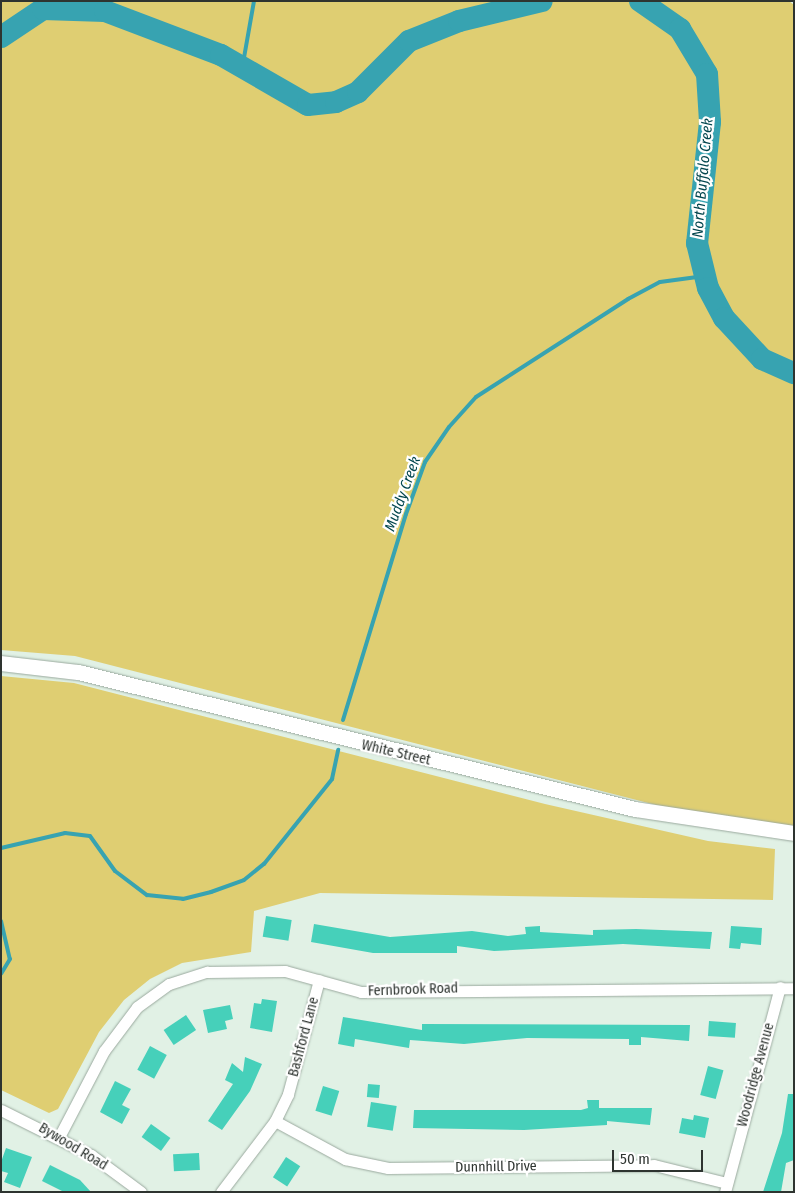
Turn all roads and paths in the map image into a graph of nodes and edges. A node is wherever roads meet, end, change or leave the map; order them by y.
1 (1, 663) edge
2 (794, 833) edge
3 (319, 980) junction
4 (780, 987) junction
5 (794, 988) edge
6 (1, 1110) edge
7 (275, 1122) junction
8 (59, 1137) junction
9 (726, 1187) edge
10 (141, 1192) edge
11 (220, 1192) edge

1 - 2 street, White Street
3 - 4 street, Fernbrook Road
3 - 7 street, Bashford Lane
3 - 8 street, Fernbrook Road
4 - 5 street, Fernbrook Road
4 - 9 street, Woodridge Avenue
6 - 8 street, Bywood Road
7 - 9 street, Dunnhill Drive
7 - 11 street, Bashford Lane
8 - 10 street, Bywood Road

